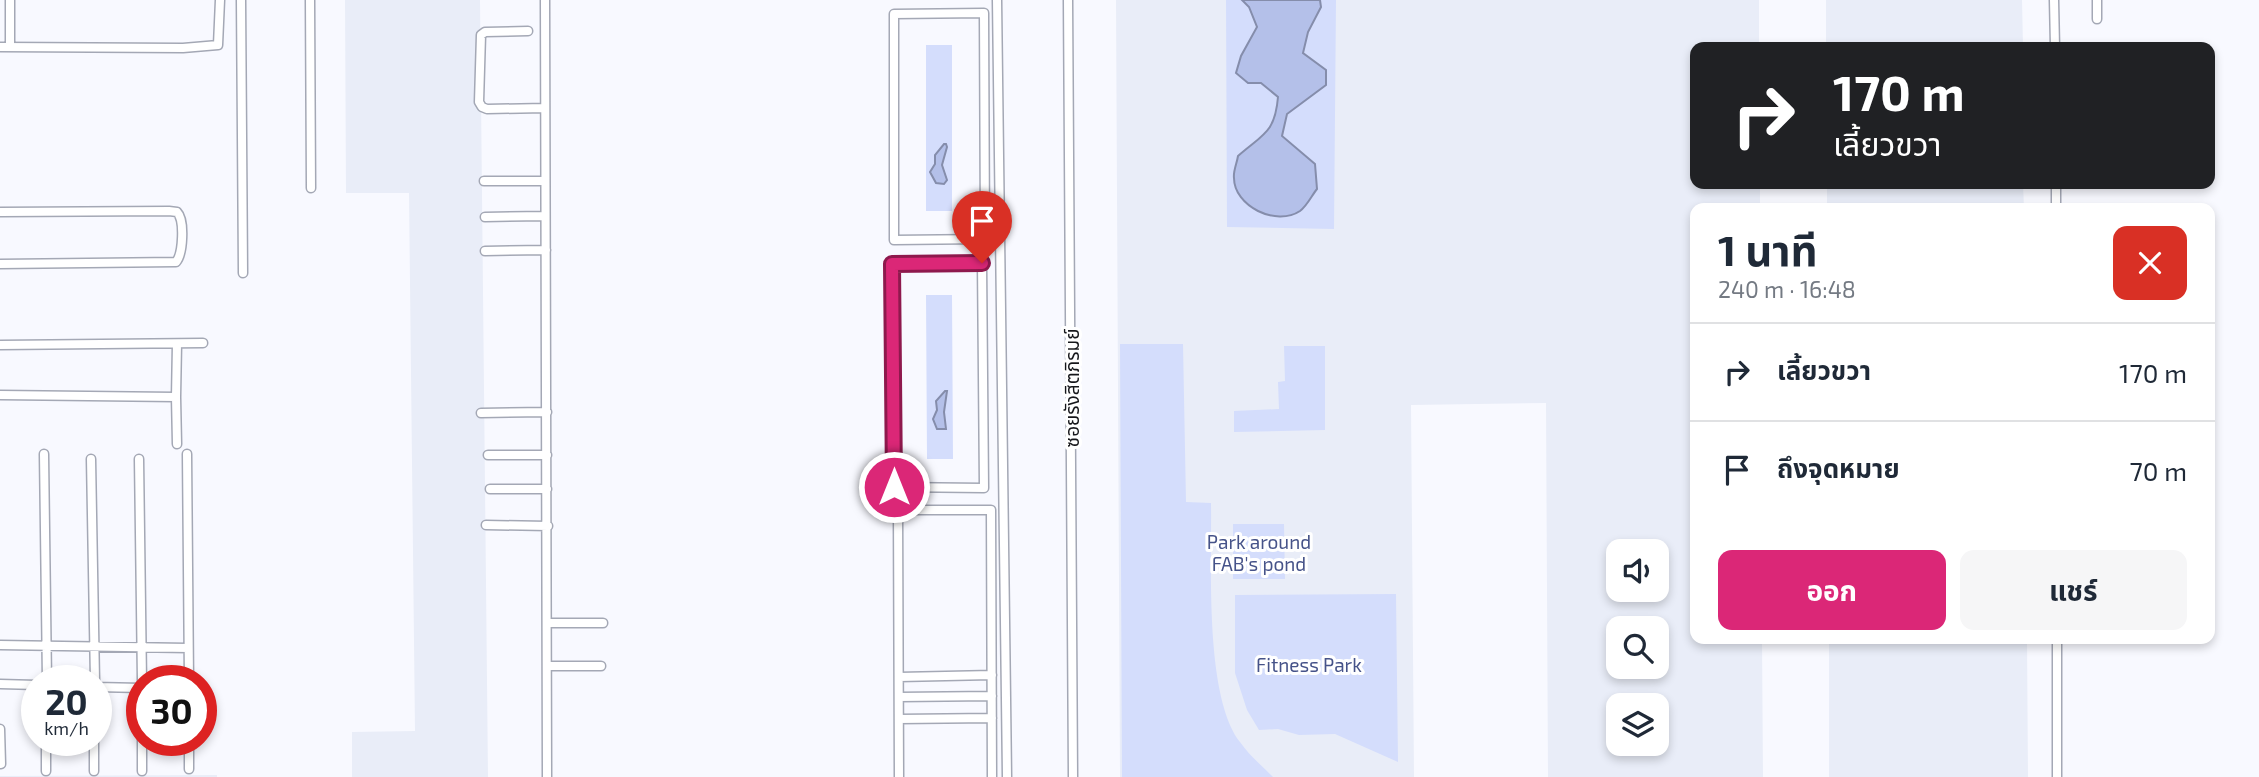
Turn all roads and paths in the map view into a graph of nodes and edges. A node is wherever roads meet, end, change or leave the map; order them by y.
1 (10, 0) edge
2 (220, 0) edge
3 (241, 0) edge
4 (310, 0) edge
5 (545, 0) edge
6 (997, 0) edge
7 (1068, 0) edge
8 (2054, 0) edge
9 (2096, 0) edge
10 (2096, 19) dead end
11 (528, 31) dead end
12 (2055, 42) edge
13 (0, 47) edge
14 (10, 47) junction
15 (545, 108) junction
16 (985, 127) junction
17 (1000, 127) junction
18 (484, 181) dead end
19 (545, 181) junction
20 (311, 188) dead end
21 (0, 212) edge
22 (545, 216) junction
23 (485, 217) dead end
24 (546, 250) junction
25 (485, 251) dead end
26 (0, 264) edge
27 (243, 273) dead end
28 (203, 343) dead end
29 (177, 344) junction
30 (0, 345) edge
31 (984, 373) junction
32 (1002, 373) junction
33 (0, 396) edge
34 (176, 397) junction
35 (547, 412) junction
36 (481, 413) dead end
37 (177, 444) dead end
38 (44, 454) dead end
39 (187, 454) dead end
40 (488, 455) dead end
41 (547, 455) junction
42 (92, 459) dead end
43 (139, 459) dead end
44 (490, 489) dead end
45 (547, 489) junction
46 (486, 525) dead end
47 (548, 526) junction
48 (547, 623) junction
49 (603, 623) dead end
50 (2057, 644) edge
51 (0, 645) edge
52 (47, 645) junction
53 (94, 645) junction
54 (142, 647) junction
55 (188, 648) junction
56 (991, 649) junction
57 (1006, 649) junction
58 (47, 665) edge
59 (94, 665) edge
60 (142, 665) edge
61 (189, 665) edge
62 (547, 666) junction
63 (601, 666) dead end
64 (992, 675) junction
65 (899, 677) junction
66 (0, 684) edge
67 (21, 685) edge
68 (992, 696) junction
69 (899, 697) junction
70 (992, 718) junction
71 (899, 719) junction
72 (0, 729) edge
73 (46, 756) edge
74 (94, 756) edge
75 (142, 756) edge
76 (189, 756) edge
77 (1, 764) edge
78 (189, 769) dead end
79 (46, 771) dead end
80 (94, 771) dead end
81 (142, 771) dead end
82 (547, 777) edge
83 (899, 777) edge
84 (992, 777) edge
85 (1007, 777) edge
86 (1073, 777) edge
87 (2057, 777) edge

1 - 14 street
2 - 14 street
3 - 27 street
4 - 20 street
5 - 15 street
6 - 17 street
7 - 86 street, ซอยรังสิตภิรมย์
8 - 12 street
9 - 10 street
11 - 15 street
13 - 14 street
15 - 19 street
16 - 16 street
16 - 17 street
17 - 32 street
18 - 19 street
19 - 22 street
21 - 26 street
22 - 23 street
22 - 24 street
24 - 25 street
24 - 35 street
28 - 29 street
29 - 30 street
29 - 34 street
31 - 31 street
31 - 32 street
32 - 57 street
33 - 34 street
34 - 37 street
35 - 36 street
35 - 41 street
38 - 52 street
39 - 55 street
40 - 41 street
41 - 45 street
42 - 53 street
43 - 54 street
44 - 45 street
45 - 47 street
46 - 47 street
47 - 48 street
48 - 49 street
48 - 62 street
50 - 87 street
51 - 52 street
52 - 53 street
52 - 58 street
53 - 54 street
53 - 59 street
54 - 55 street
54 - 60 street
55 - 61 street
56 - 57 street
56 - 64 street
56 - 65 street
57 - 85 street
62 - 63 street
62 - 82 street
64 - 65 street
64 - 68 street
65 - 69 street
66 - 67 street
68 - 69 street
68 - 70 street
69 - 71 street
70 - 71 street
70 - 84 street
71 - 83 street
72 - 77 street
73 - 79 street
74 - 80 street
75 - 81 street
76 - 78 street

